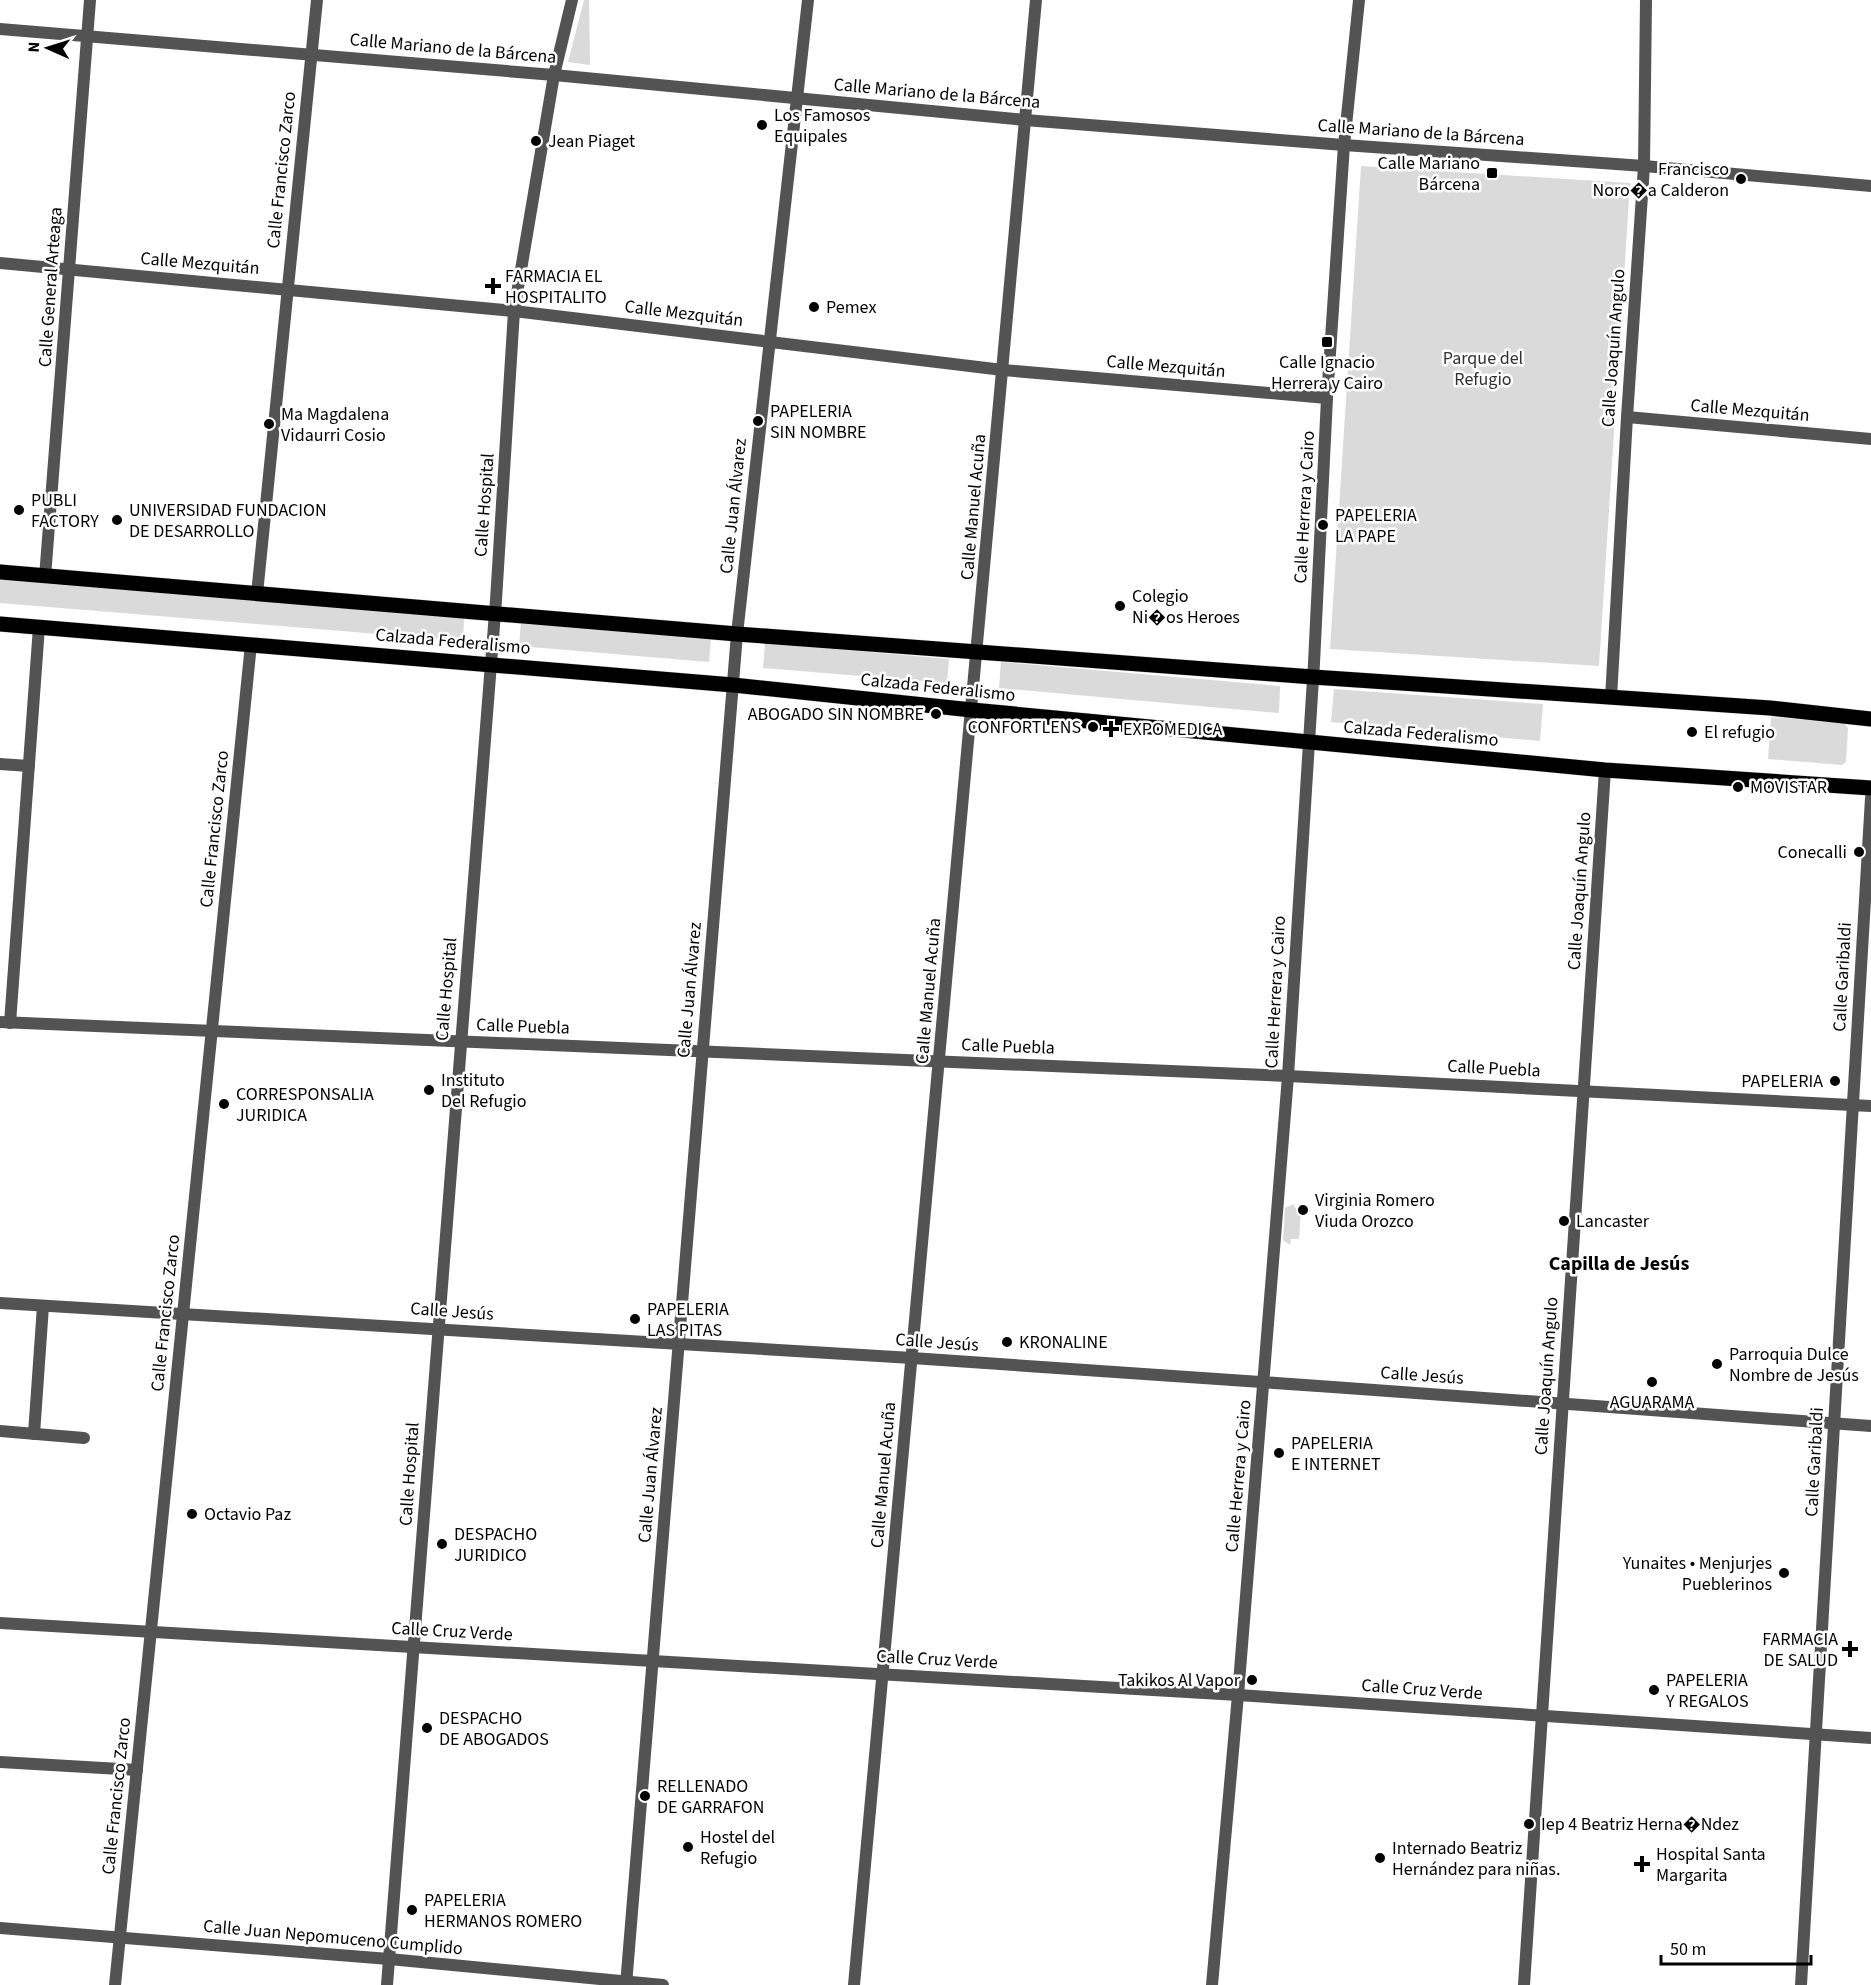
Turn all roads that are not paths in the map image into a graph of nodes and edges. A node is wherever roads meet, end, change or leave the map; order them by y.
1 (90, 0) edge
2 (317, 0) edge
3 (572, 0) edge
4 (808, 0) edge
5 (1036, 0) edge
6 (1359, 0) edge
7 (1647, 0) edge
8 (0, 29) edge
9 (87, 36) junction
10 (311, 55) junction
11 (554, 75) junction
12 (797, 98) junction
13 (1025, 120) junction
14 (1344, 145) junction
15 (1644, 166) junction
16 (1871, 186) edge
17 (0, 263) edge
18 (69, 269) junction
19 (287, 290) junction
20 (514, 311) junction
21 (770, 342) junction
22 (1003, 370) junction
23 (1327, 398) junction
24 (1627, 417) junction
25 (1871, 439) edge
26 (0, 572) edge
27 (45, 577) junction
28 (257, 594) junction
29 (494, 614) junction
30 (0, 624) edge
31 (39, 627) junction
32 (737, 634) junction
33 (251, 644) junction
34 (978, 652) junction
35 (490, 664) junction
36 (1313, 677) junction
37 (733, 685) junction
38 (1611, 698) junction
39 (972, 710) junction
40 (1871, 720) edge
41 (1308, 742) junction
42 (0, 764) edge
43 (29, 766) junction
44 (1605, 770) junction
45 (1871, 788) edge
46 (1871, 798) edge
47 (5, 1022) edge
48 (211, 1031) junction
49 (460, 1041) junction
50 (702, 1052) junction
51 (939, 1061) junction
52 (1288, 1076) junction
53 (1583, 1090) junction
54 (1853, 1106) junction
55 (1871, 1106) edge
56 (0, 1303) edge
57 (43, 1306) junction
58 (183, 1314) junction
59 (438, 1328) junction
60 (679, 1345) junction
61 (912, 1358) junction
62 (1263, 1382) junction
63 (1562, 1403) junction
64 (1834, 1423) junction
65 (1871, 1426) edge
66 (0, 1431) edge
67 (34, 1434) junction
68 (84, 1438) dead end
69 (0, 1623) edge
70 (151, 1633) junction
71 (413, 1647) junction
72 (653, 1660) junction
73 (883, 1674) junction
74 (1238, 1695) junction
75 (1542, 1715) junction
76 (1816, 1734) junction
77 (1871, 1738) edge
78 (0, 1762) edge
79 (137, 1770) junction
80 (0, 1928) edge
81 (120, 1938) junction
82 (389, 1959) junction
83 (627, 1983) edge
84 (115, 1985) edge
85 (387, 1985) edge
86 (663, 1985) edge
87 (854, 1985) edge
88 (1212, 1985) edge
89 (1524, 1985) edge
90 (1801, 1985) edge

1 - 9 street, Calle General Arteaga
2 - 10 street, Calle Francisco Zarco
3 - 11 street, Calle Hospital
4 - 12 street, Calle Juan Álvarez
5 - 13 street, Calle Manuel Acuña
6 - 14 street, Calle Herrera y Cairo
7 - 15 street, Calle Joaquín Angulo
8 - 9 street, Calle Mariano de la Bárcena
9 - 10 street, Calle Mariano de la Bárcena
9 - 18 street, Calle General Arteaga
10 - 11 street, Calle Mariano de la Bárcena
10 - 19 street, Calle Francisco Zarco
11 - 12 street, Calle Mariano de la Bárcena
11 - 20 street, Calle Hospital
12 - 13 street, Calle Mariano de la Bárcena
12 - 21 street, Calle Juan Álvarez
13 - 14 street, Calle Mariano de la Bárcena
13 - 22 street, Calle Manuel Acuña
14 - 15 street, Calle Mariano de la Bárcena
14 - 23 street, Calle Herrera y Cairo
15 - 16 street, Calle Mariano de la Bárcena
15 - 24 street, Calle Joaquín Angulo
17 - 18 street, Calle Mezquitán
18 - 19 street, Calle Mezquitán
18 - 27 street, Calle General Arteaga
19 - 20 street, Calle Mezquitán
19 - 28 street, Calle Francisco Zarco
20 - 21 street, Calle Mezquitán
20 - 29 street, Calle Hospital
21 - 22 street, Calle Mezquitán
21 - 32 street, Calle Juan Álvarez
22 - 23 street, Calle Mezquitán
22 - 34 street, Calle Manuel Acuña
23 - 36 street, Calle Herrera y Cairo
24 - 25 street, Calle Mezquitán
24 - 38 street, Calle Joaquín Angulo
26 - 27 main road, Calzada Federalismo
27 - 28 main road, Calzada Federalismo
28 - 29 main road, Calzada Federalismo
29 - 32 main road, Calzada Federalismo
29 - 35 street, Calle Hospital
30 - 31 main road, Calzada Federalismo
31 - 33 main road, Calzada Federalismo
31 - 43 street
32 - 34 main road, Calzada Federalismo
32 - 37 street, Calle Juan Álvarez
33 - 35 main road, Calzada Federalismo
33 - 48 street, Calle Francisco Zarco
34 - 36 main road, Calzada Federalismo
34 - 39 street, Calle Manuel Acuña
35 - 37 main road, Calzada Federalismo
35 - 49 street, Calle Hospital
36 - 38 main road, Calzada Federalismo
36 - 41 street, Calle Herrera y Cairo
37 - 39 main road, Calzada Federalismo
37 - 50 street, Calle Juan Álvarez
38 - 40 main road, Calzada Federalismo
39 - 41 main road, Calzada Federalismo
39 - 51 street, Calle Manuel Acuña
41 - 44 main road, Calzada Federalismo
41 - 52 street, Calle Herrera y Cairo
42 - 43 street
43 - 47 street
44 - 45 main road, Calzada Federalismo
44 - 53 street, Calle Joaquín Angulo
46 - 54 street, Calle Garibaldi
47 - 48 street, Calle Puebla
48 - 49 street, Calle Puebla
48 - 58 street, Calle Francisco Zarco
49 - 50 street, Calle Puebla
49 - 59 street, Calle Hospital
50 - 51 street, Calle Puebla
50 - 60 street, Calle Juan Álvarez
51 - 52 street, Calle Puebla
51 - 61 street, Calle Manuel Acuña
52 - 53 street, Calle Puebla
52 - 62 street, Calle Herrera y Cairo
53 - 54 street, Calle Puebla
53 - 63 street, Calle Joaquín Angulo
54 - 55 street, Calle Puebla
54 - 64 street, Calle Garibaldi
56 - 57 street, Calle Jesús
57 - 58 street, Calle Jesús
57 - 67 street
58 - 59 street, Calle Jesús
58 - 70 street, Calle Francisco Zarco
59 - 60 street, Calle Jesús
59 - 71 street, Calle Hospital
60 - 61 street, Calle Jesús
60 - 72 street, Calle Juan Álvarez
61 - 62 street, Calle Jesús
61 - 73 street, Calle Manuel Acuña
62 - 63 street, Calle Jesús
62 - 74 street, Calle Herrera y Cairo
63 - 64 street, Calle Jesús
63 - 75 street, Calle Joaquín Angulo
64 - 65 street, Calle Jesús
64 - 76 street, Calle Garibaldi
66 - 67 street
67 - 68 street
69 - 70 street, Calle Cruz Verde
70 - 71 street, Calle Cruz Verde
70 - 79 street, Calle Francisco Zarco
71 - 72 street, Calle Cruz Verde
71 - 82 street, Calle Hospital
72 - 73 street, Calle Cruz Verde
72 - 83 street, Calle Juan Álvarez
73 - 74 street, Calle Cruz Verde
73 - 87 street, Calle Manuel Acuña
74 - 75 street, Calle Cruz Verde
74 - 88 street, Calle Herrera y Cairo
75 - 76 street, Calle Cruz Verde
75 - 89 street, Calle Joaquín Angulo
76 - 77 street, Calle Cruz Verde
76 - 90 street, Calle Garibaldi
78 - 79 street
79 - 81 street, Calle Francisco Zarco
80 - 81 street, Calle Juan Nepomuceno Cumplido
81 - 82 street, Calle Juan Nepomuceno Cumplido
81 - 84 street, Calle Francisco Zarco
82 - 83 street, Calle Juan Nepomuceno Cumplido
82 - 85 street, Calle Hospital
83 - 86 street, Calle Juan Nepomuceno Cumplido

